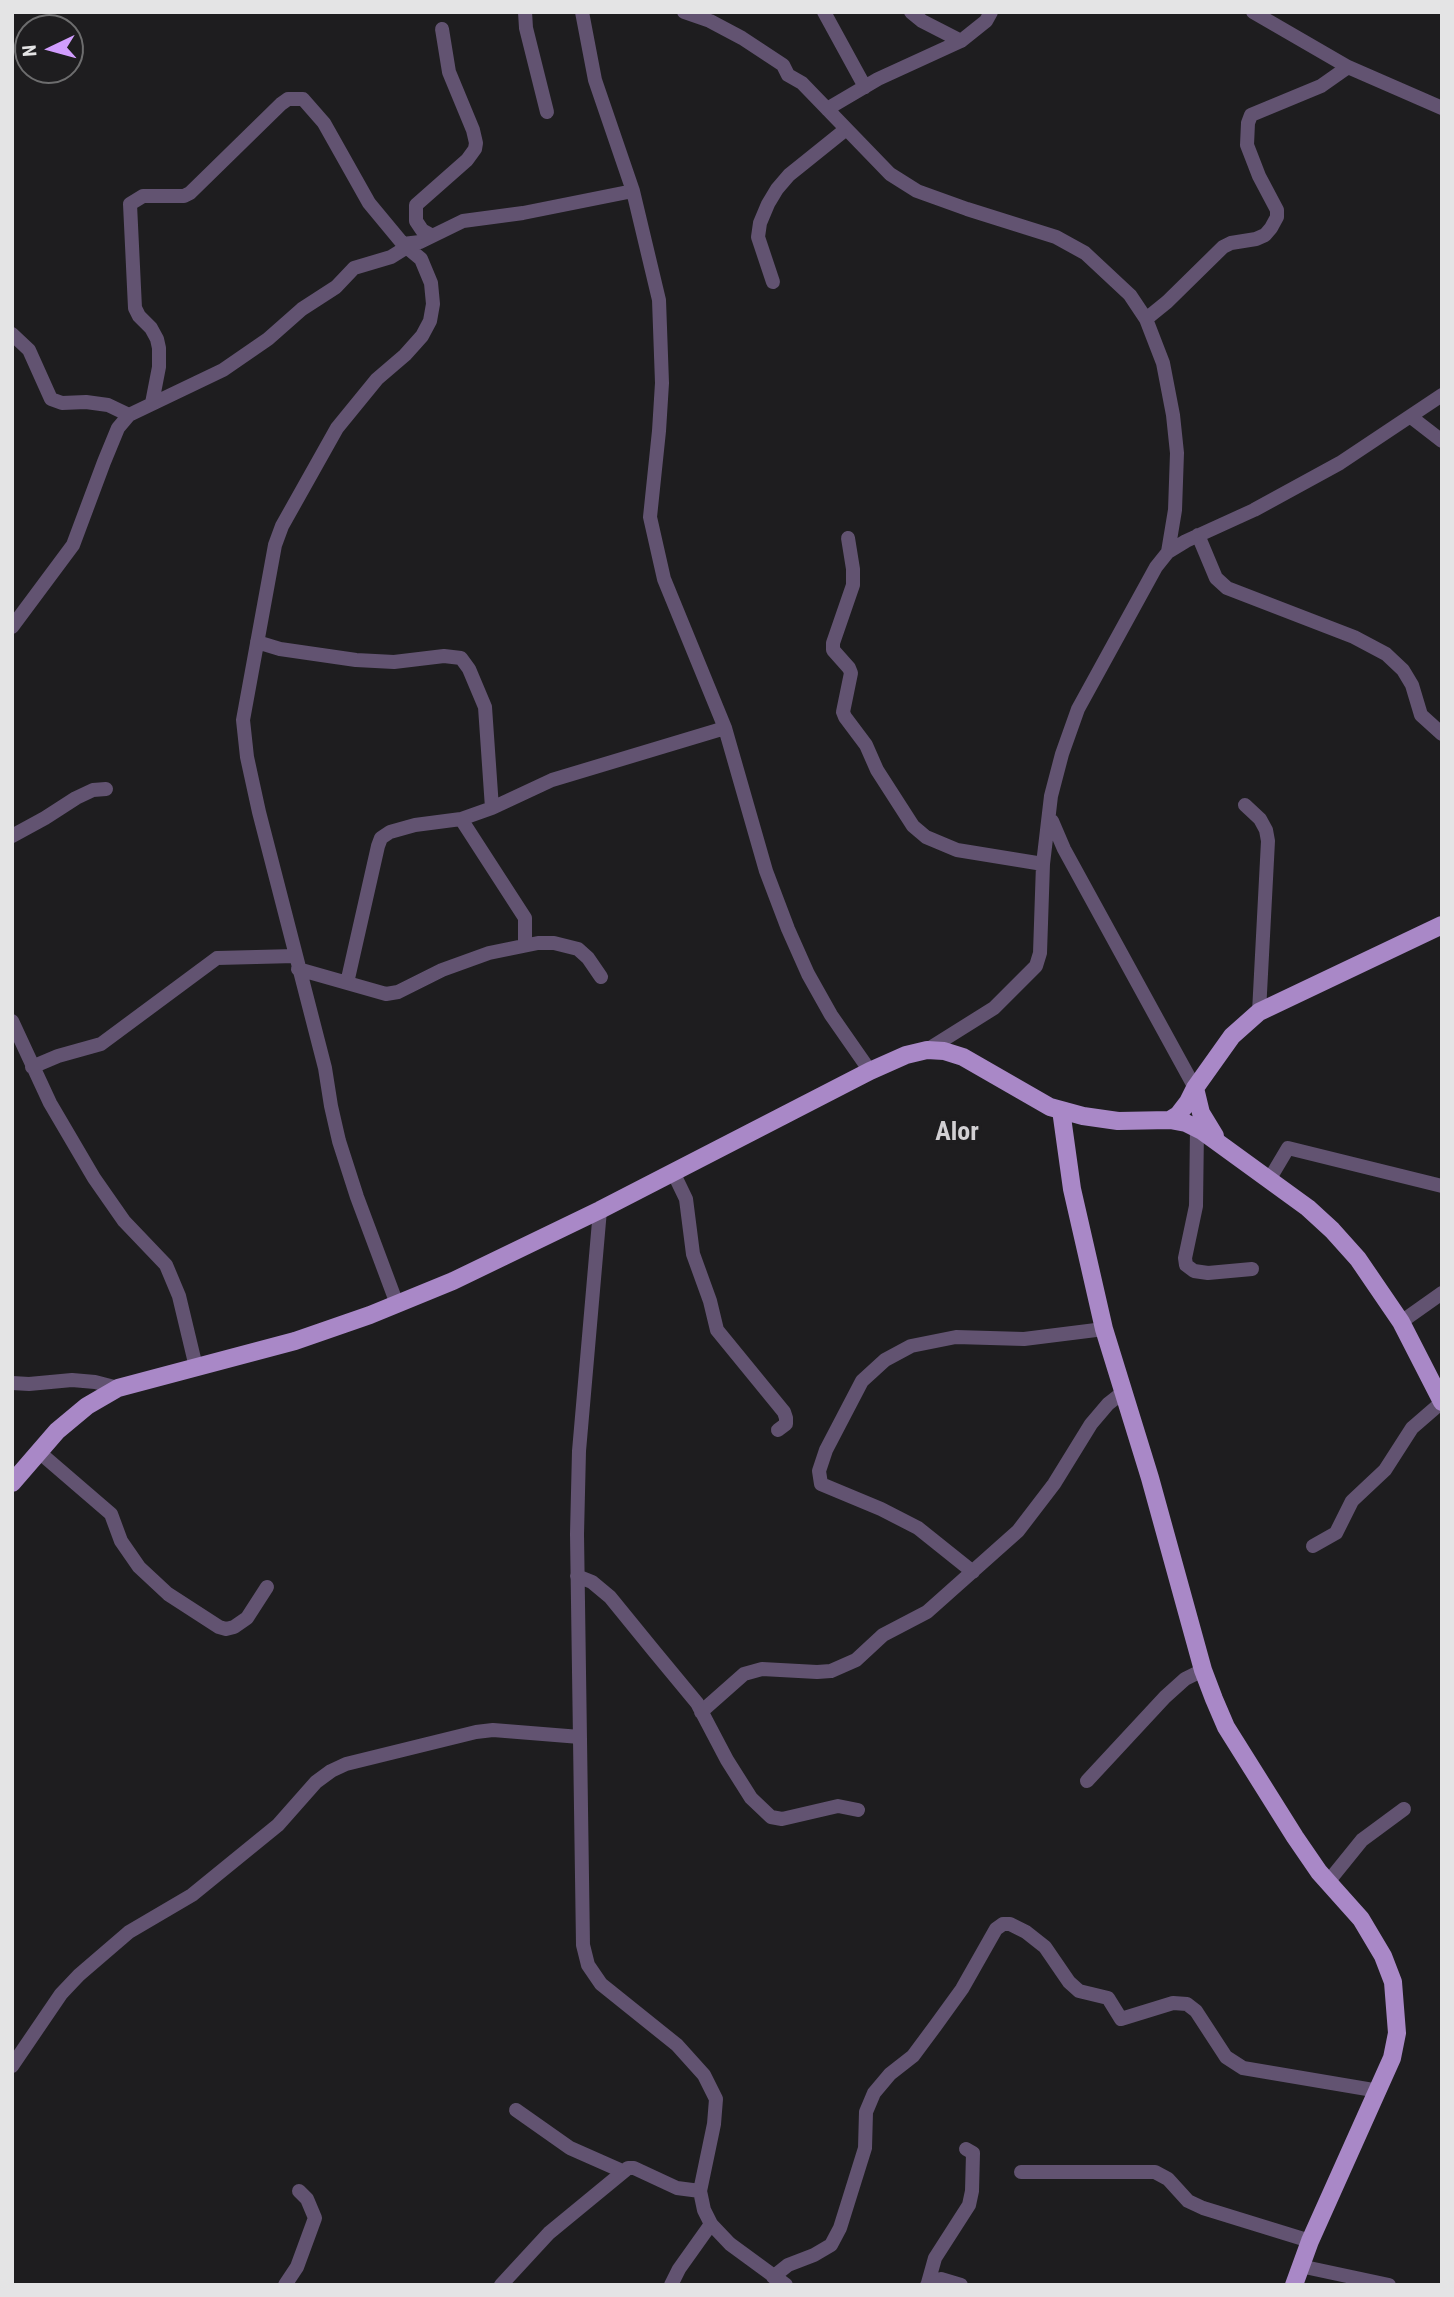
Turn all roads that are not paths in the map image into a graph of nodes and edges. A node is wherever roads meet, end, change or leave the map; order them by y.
1 (525, 12) edge
2 (582, 12) edge
3 (684, 12) edge
4 (824, 12) edge
5 (911, 12) edge
6 (991, 12) edge
7 (1253, 12) edge
8 (442, 29) dead end
9 (961, 41) junction
10 (1348, 67) junction
11 (864, 87) junction
12 (1442, 107) edge
13 (827, 109) junction
14 (547, 112) dead end
15 (845, 130) junction
16 (633, 191) junction
17 (429, 237) junction
18 (405, 246) junction
19 (425, 265) junction
20 (773, 282) dead end
21 (1146, 319) junction
22 (12, 334) edge
23 (1442, 395) edge
24 (152, 403) junction
25 (129, 415) junction
26 (1411, 417) junction
27 (1442, 441) edge
28 (1198, 535) junction
29 (848, 538) dead end
30 (1168, 552) junction
31 (12, 628) edge
32 (257, 642) junction
33 (725, 728) junction
34 (1442, 734) edge
35 (106, 789) dead end
36 (1245, 805) dead end
37 (492, 808) junction
38 (1050, 810) junction
39 (461, 819) junction
40 (12, 836) edge
41 (1046, 849) junction
42 (1063, 849) junction
43 (1043, 864) junction
44 (1442, 925) edge
45 (525, 945) junction
46 (297, 962) junction
47 (601, 977) dead end
48 (347, 983) junction
49 (1259, 1012) junction
50 (12, 1021) edge
51 (17, 1044) edge
52 (927, 1050) junction
53 (32, 1066) junction
54 (870, 1071) junction
55 (1195, 1088) junction
56 (1061, 1110) junction
57 (1170, 1120) junction
58 (1197, 1129) junction
59 (1221, 1144) junction
60 (673, 1172) junction
61 (1269, 1180) junction
62 (1442, 1186) edge
63 (600, 1210) junction
64 (1252, 1269) dead end
65 (1442, 1293) edge
66 (397, 1304) junction
67 (1401, 1322) junction
68 (1104, 1329) junction
69 (196, 1367) junction
70 (12, 1383) edge
71 (118, 1388) junction
72 (1122, 1394) junction
73 (1442, 1402) edge
74 (778, 1430) dead end
75 (39, 1452) junction
76 (12, 1483) edge
77 (1313, 1546) dead end
78 (973, 1572) junction
79 (578, 1576) junction
80 (267, 1587) dead end
81 (1203, 1670) junction
82 (701, 1712) junction
83 (580, 1737) junction
84 (1087, 1781) dead end
85 (1404, 1809) dead end
86 (858, 1810) dead end
87 (1328, 1882) junction
88 (12, 2066) edge
89 (1379, 2091) junction
90 (516, 2110) dead end
91 (966, 2149) dead end
92 (622, 2171) junction
93 (1021, 2172) dead end
94 (299, 2191) dead end
95 (700, 2191) junction
96 (711, 2224) junction
97 (1310, 2242) junction
98 (1300, 2266) junction
99 (780, 2281) edge
100 (928, 2284) edge
101 (285, 2285) edge
102 (501, 2285) edge
103 (671, 2285) edge
104 (961, 2285) edge
105 (1294, 2285) edge
106 (1389, 2285) edge

1 - 14 street
2 - 16 street
3 - 13 street
4 - 11 street
5 - 9 street
6 - 9 street
7 - 10 street
8 - 17 street
9 - 11 street
10 - 12 street
10 - 21 street
11 - 13 street
13 - 15 street
15 - 20 street
15 - 21 street
16 - 17 street
16 - 33 street
17 - 18 street
17 - 19 street
18 - 19 street
18 - 24 street
18 - 24 street
19 - 32 street
21 - 30 street
22 - 25 street
23 - 26 street
24 - 25 street
25 - 31 street
26 - 27 street
26 - 28 street
28 - 30 street
28 - 34 street
29 - 43 street
30 - 38 street
32 - 37 street
32 - 46 street
33 - 37 street
33 - 54 street
35 - 40 street
36 - 49 street
37 - 39 street
38 - 41 street
38 - 42 street
39 - 45 street
39 - 48 street
41 - 42 street
41 - 43 street
42 - 55 street
43 - 52 street
44 - 49 main road
45 - 47 street
45 - 48 street
46 - 48 street
46 - 53 street
46 - 66 street
49 - 55 main road
50 - 51 street
51 - 53 street
52 - 54 main road
52 - 56 main road
53 - 69 street
54 - 60 main road
55 - 57 main road
55 - 59 main road
56 - 57 main road
56 - 68 main road
57 - 58 main road
58 - 59 main road
58 - 64 street
59 - 61 main road
60 - 63 main road
60 - 74 street
61 - 62 street
61 - 67 main road
63 - 66 main road
63 - 79 street
65 - 67 street
66 - 69 main road
67 - 73 main road
68 - 72 main road
68 - 78 street
69 - 71 main road
70 - 71 street
71 - 75 main road
72 - 78 street
72 - 81 main road
73 - 77 street
75 - 76 main road
75 - 80 street
78 - 82 street
79 - 82 street
79 - 83 street
81 - 84 street
81 - 87 main road
82 - 86 street
83 - 88 street
83 - 95 street
85 - 87 street
87 - 89 main road
89 - 97 main road
89 - 99 street
90 - 92 street
91 - 100 street
92 - 95 street
92 - 102 street
93 - 97 street
94 - 101 street
95 - 96 street
96 - 99 street
96 - 103 street
97 - 98 main road
98 - 105 main road
98 - 106 street
100 - 104 street

